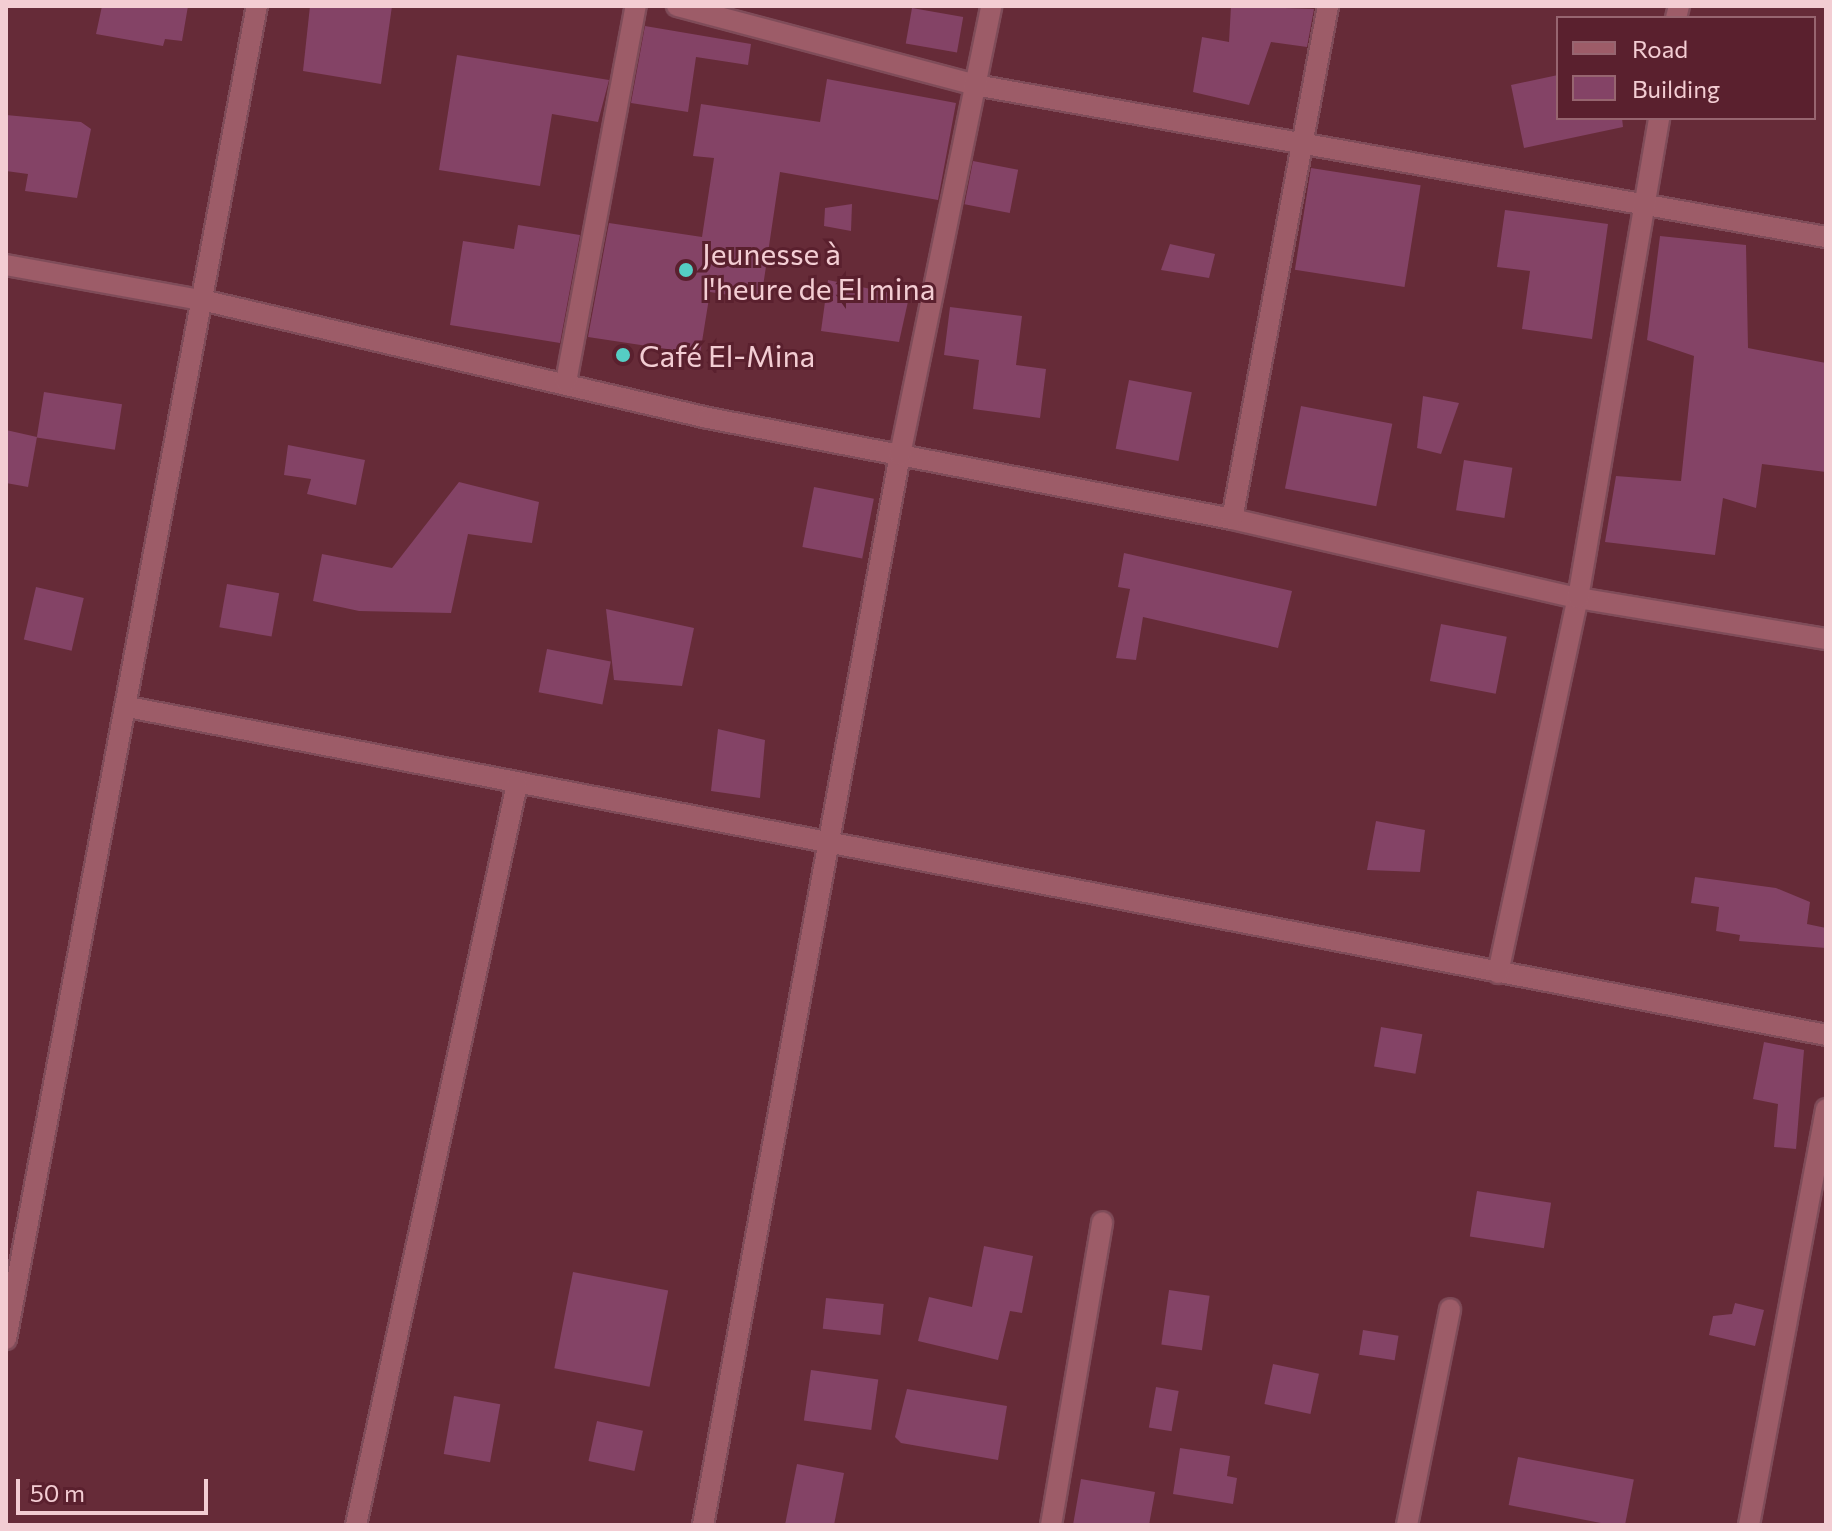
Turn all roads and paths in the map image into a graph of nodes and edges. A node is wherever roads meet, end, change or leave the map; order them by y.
1 (257, 6) edge
2 (636, 6) edge
3 (677, 6) edge
4 (991, 6) edge
5 (1328, 6) edge
6 (975, 85) junction
7 (1659, 120) edge
8 (1302, 142) junction
9 (1645, 200) junction
10 (1826, 237) edge
11 (6, 265) edge
12 (206, 301) junction
13 (566, 382) junction
14 (900, 455) junction
15 (1232, 519) junction
16 (1578, 598) junction
17 (1826, 639) edge
18 (128, 707) junction
19 (517, 784) junction
20 (829, 846) junction
21 (1498, 973) junction
22 (1826, 1035) edge
23 (1826, 1109) edge
24 (1102, 1222) dead end
25 (1450, 1309) dead end
26 (6, 1339) edge
27 (356, 1525) edge
28 (703, 1525) edge
29 (1051, 1525) edge
30 (1407, 1525) edge
31 (1749, 1525) edge

1 - 12 street
2 - 13 street
3 - 6 street
4 - 6 street
5 - 8 street
6 - 8 street
6 - 14 street
7 - 9 street
8 - 9 street
8 - 15 street
9 - 10 street
9 - 16 street
11 - 12 street
12 - 13 street
12 - 18 street
13 - 14 street
14 - 15 street
14 - 20 street
15 - 16 street
16 - 17 street
16 - 21 street
18 - 19 street
18 - 26 street
19 - 20 street
19 - 27 street
20 - 21 street
20 - 28 street
21 - 22 street
23 - 31 street
24 - 29 street
25 - 30 street

